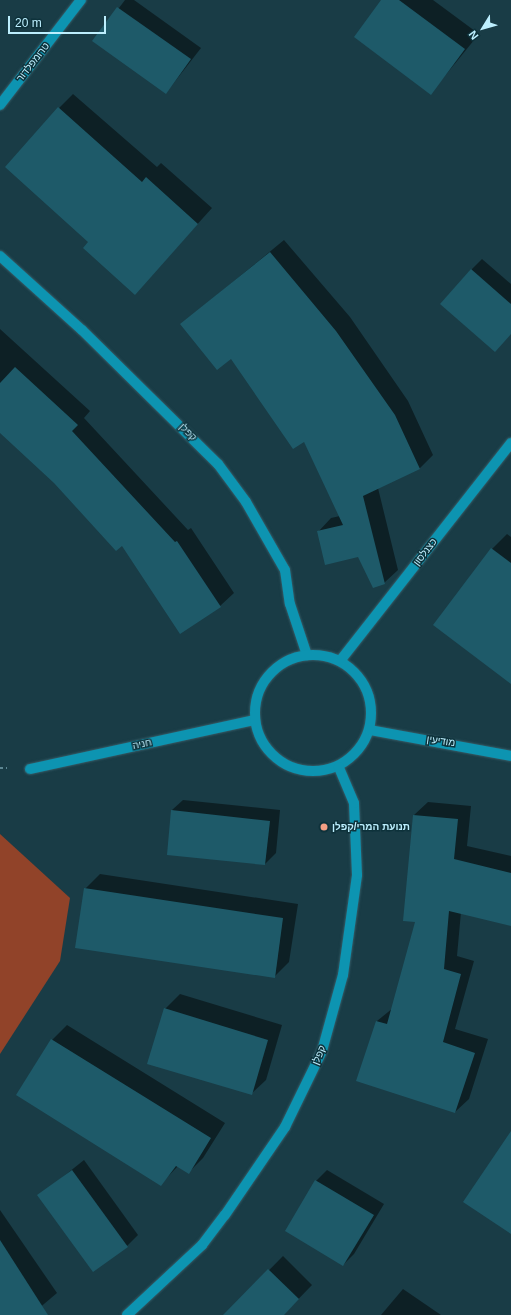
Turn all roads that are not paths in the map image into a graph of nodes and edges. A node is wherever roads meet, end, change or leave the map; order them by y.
1 (81, 0) edge
2 (0, 105) edge
3 (0, 256) edge
4 (511, 443) edge
5 (307, 655) junction
6 (340, 661) junction
7 (255, 720) junction
8 (370, 730) junction
9 (511, 756) edge
10 (339, 767) junction
11 (30, 769) dead end
12 (127, 1315) edge

1 - 2 street, טרומפלדור
3 - 5 street, קפלן
4 - 6 street, כצנלסון
5 - 6 street
5 - 7 street
6 - 8 street
7 - 10 street
7 - 11 street, חניה
8 - 9 street, מודיעין
8 - 10 street
10 - 12 street, קפלן

